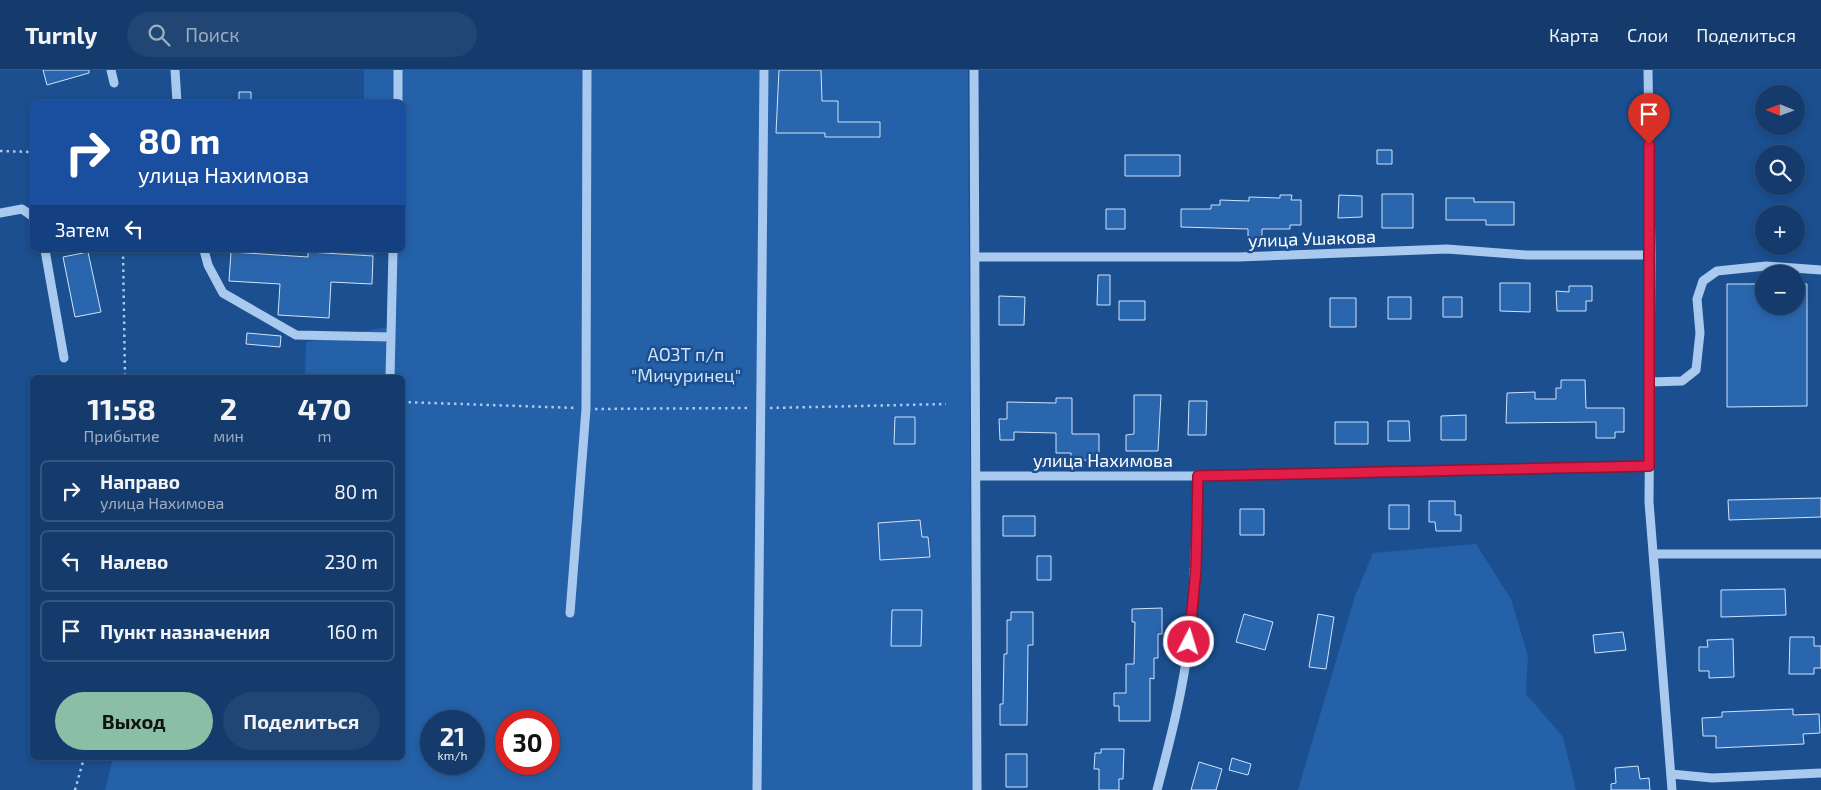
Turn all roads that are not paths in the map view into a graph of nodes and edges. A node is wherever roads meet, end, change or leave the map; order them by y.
1 (111, 70) edge
2 (175, 70) edge
3 (398, 70) edge
4 (587, 70) edge
5 (764, 70) edge
6 (974, 70) edge
7 (1648, 70) edge
8 (114, 83) dead end
9 (177, 100) edge
10 (398, 100) edge
11 (0, 213) edge
12 (30, 215) edge
13 (45, 252) edge
14 (205, 252) edge
15 (393, 252) edge
16 (1651, 255) junction
17 (975, 258) junction
18 (1821, 270) edge
19 (391, 337) junction
20 (64, 358) dead end
21 (390, 375) edge
22 (1650, 382) junction
23 (1649, 466) junction
24 (977, 476) junction
25 (1198, 476) junction
26 (1653, 554) junction
27 (1821, 554) edge
28 (570, 613) dead end
29 (1821, 773) edge
30 (1671, 774) junction
31 (757, 790) edge
32 (977, 790) edge
33 (1157, 790) edge
34 (1672, 790) edge

1 - 8 street
2 - 9 street
3 - 10 street
4 - 28 street
5 - 31 street
6 - 17 street
7 - 16 street
11 - 12 street
13 - 20 street
14 - 19 street
15 - 19 street
16 - 17 street, улица Ушакова
16 - 22 street
17 - 24 street
18 - 22 street
19 - 21 street
22 - 23 street
23 - 25 street, улица Нахимова
23 - 26 street
24 - 25 street, улица Нахимова
24 - 32 street
25 - 33 street
26 - 27 street
26 - 30 street
29 - 30 street
30 - 34 street

